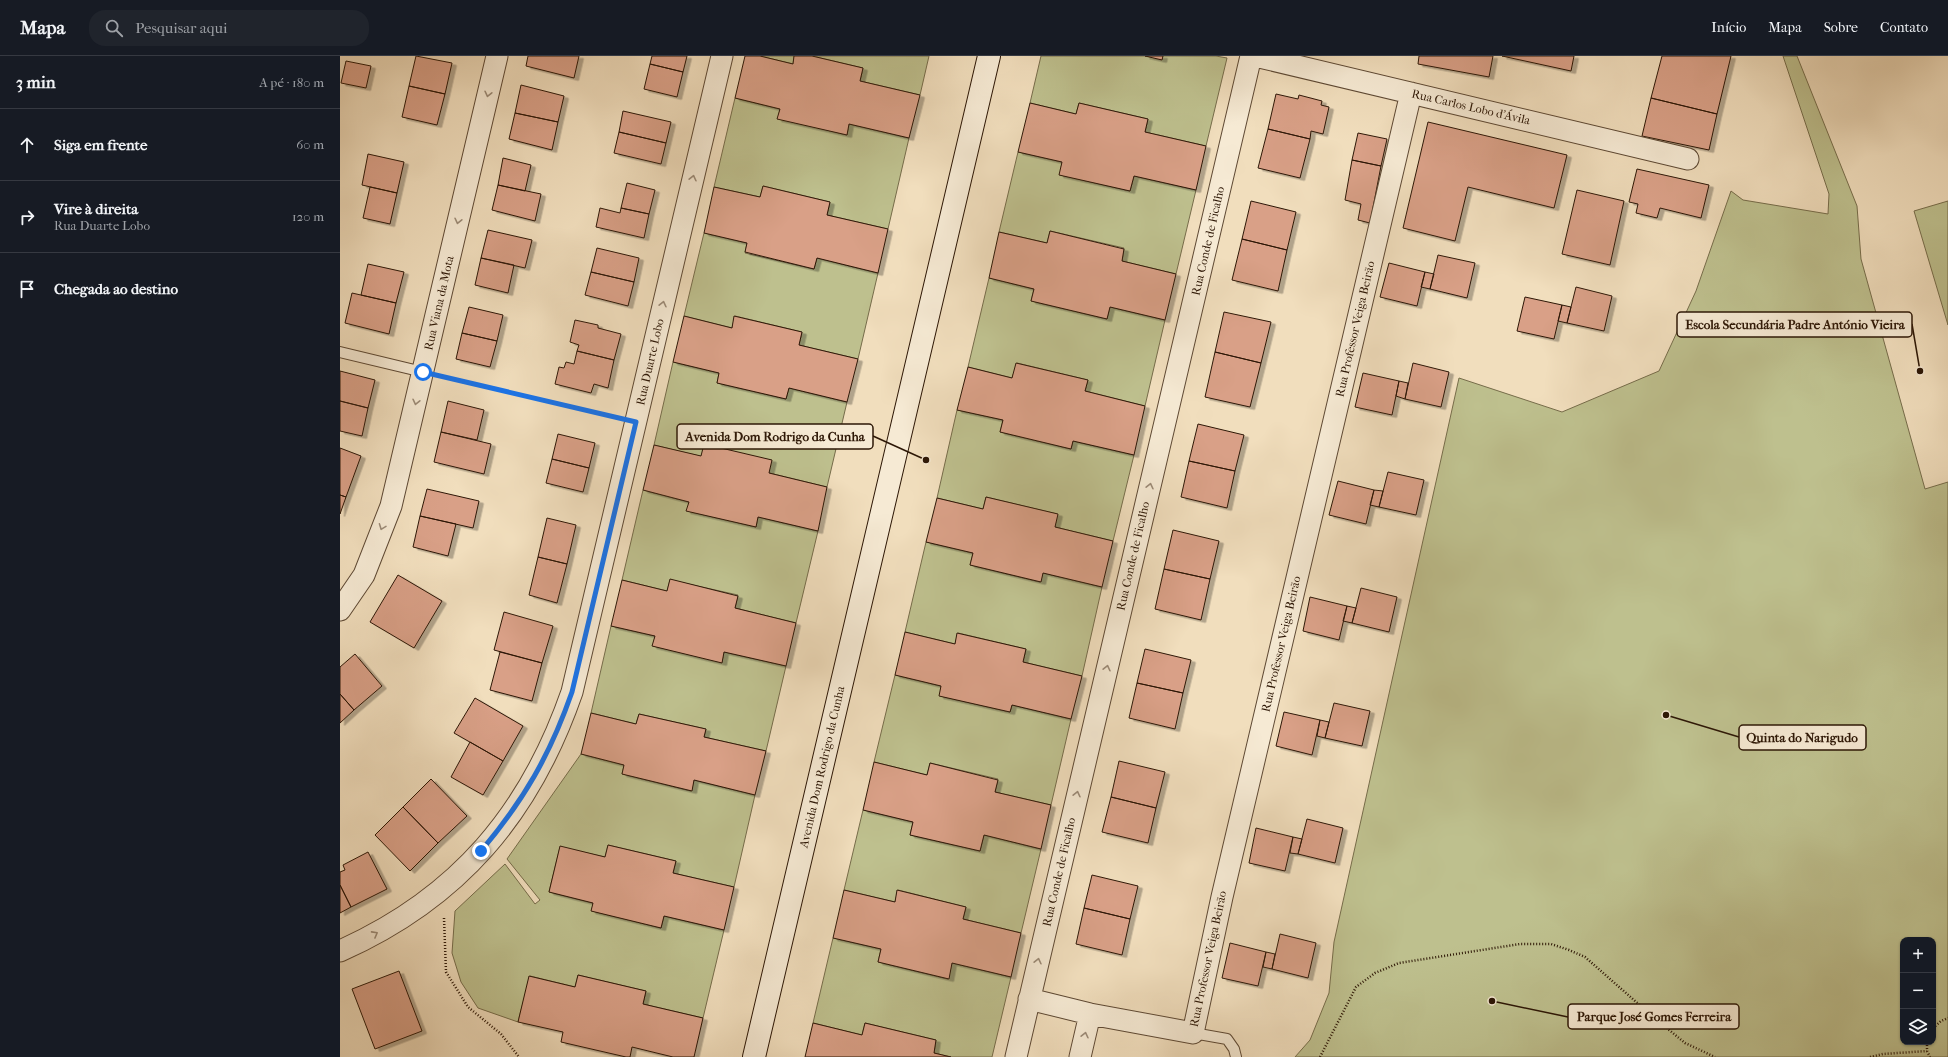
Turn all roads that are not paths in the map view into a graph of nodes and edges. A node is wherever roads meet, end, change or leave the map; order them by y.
1 (497, 56) edge
2 (722, 56) edge
3 (989, 56) edge
4 (1252, 56) edge
5 (1255, 56) edge
6 (1411, 93) junction
7 (1688, 158) dead end
8 (340, 352) edge
9 (423, 372) junction
10 (340, 610) edge
11 (340, 951) edge
12 (1029, 999) junction
13 (1090, 1014) junction
14 (1193, 1033) junction
15 (754, 1057) edge
16 (1016, 1057) edge
17 (1080, 1057) edge
18 (1236, 1057) edge

1 -> 9 street, Rua Viana da Mota
11 -> 2 street, Rua Duarte Lobo
3 - 15 street, Avenida Dom Rodrigo da Cunha
12 -> 4 street, Rua Conde de Ficalho
5 - 6 street, Rua Carlos Lobo d'Ávila
6 - 7 street, Rua Carlos Lobo d'Ávila
6 - 14 street, Rua Professor Veiga Beirão
8 - 9 lane
9 -> 10 street, Rua Viana da Mota
12 - 13 street, Rua Professor Veiga Beirão
12 - 16 street, Rua Conde de Ficalho
13 - 14 street, Rua Professor Veiga Beirão
17 -> 13 street
14 - 18 lane

